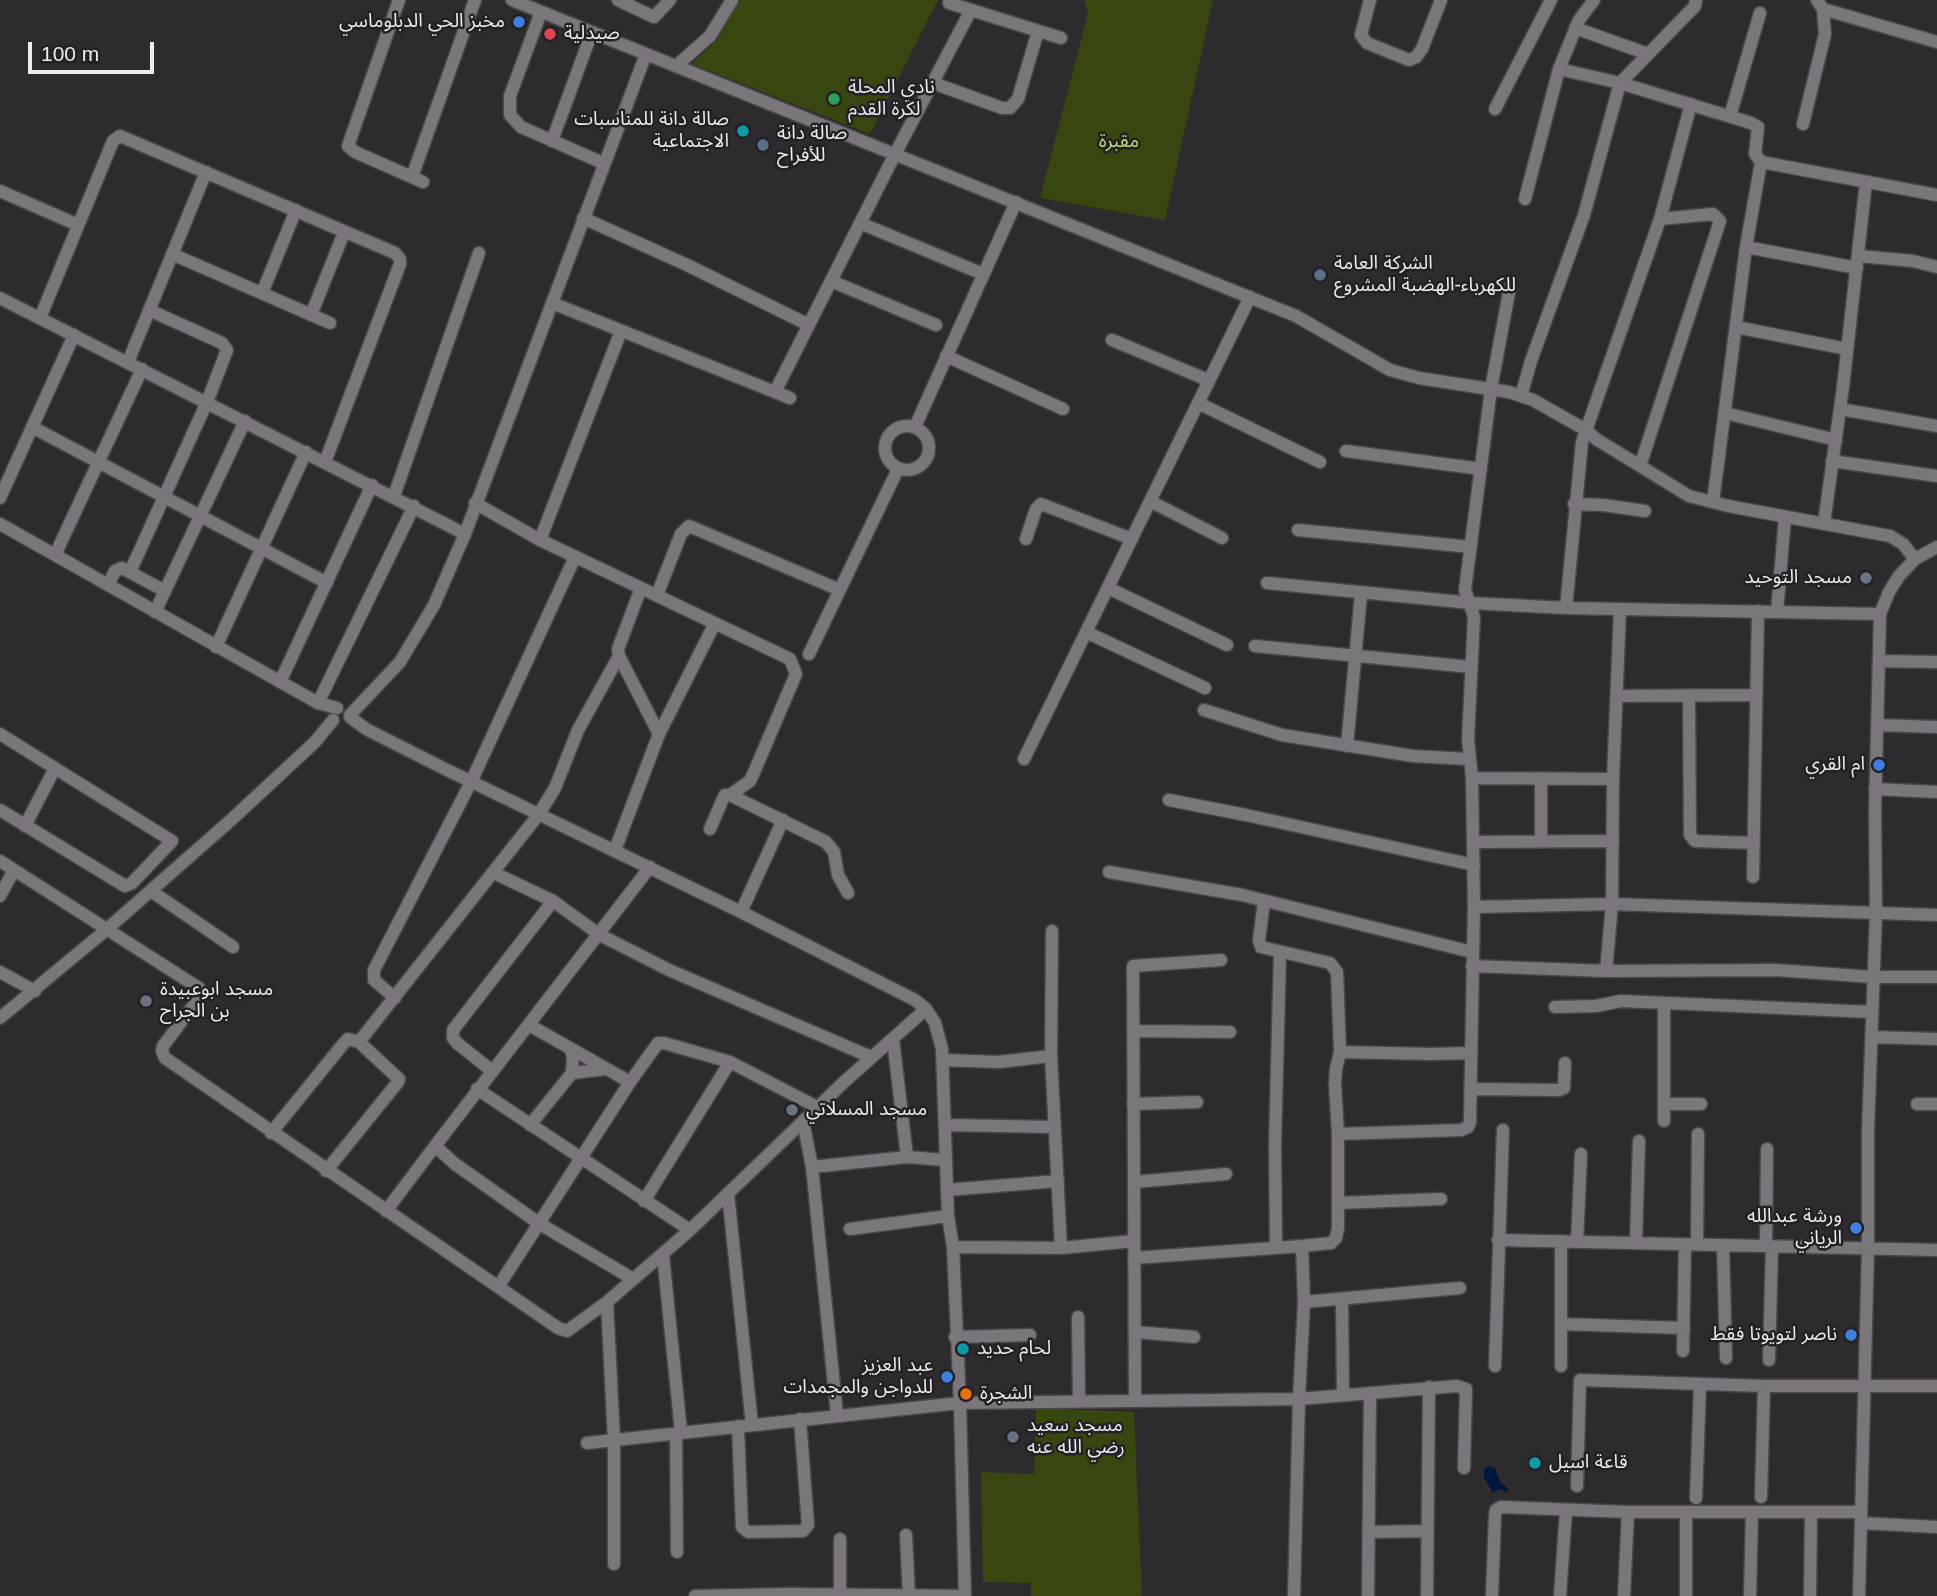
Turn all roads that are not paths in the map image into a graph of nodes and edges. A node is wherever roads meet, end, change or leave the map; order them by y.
1 (399, 0) edge
2 (475, 0) edge
3 (512, 0) edge
4 (618, 0) edge
5 (670, 0) edge
6 (732, 0) edge
7 (1370, 0) edge
8 (1441, 0) edge
9 (1551, 0) edge
10 (1594, 0) edge
11 (1696, 0) edge
12 (949, 3) dead end
13 (1820, 5) edge
14 (971, 10) junction
15 (541, 12) junction
16 (1760, 13) dead end
17 (1575, 28) junction
18 (1038, 31) junction
19 (592, 32) junction
20 (1061, 38) dead end
21 (1937, 42) edge
22 (646, 54) junction
23 (1648, 54) junction
24 (676, 66) junction
25 (1559, 69) junction
26 (933, 83) junction
27 (1620, 83) junction
28 (1691, 104) junction
29 (1496, 109) dead end
30 (1730, 116) junction
31 (1803, 124) dead end
32 (552, 141) junction
33 (895, 154) junction
34 (1761, 162) junction
35 (603, 163) junction
36 (206, 172) junction
37 (1866, 182) junction
38 (0, 191) edge
39 (1937, 195) edge
40 (1525, 199) dead end
41 (1016, 202) junction
42 (296, 210) junction
43 (583, 218) junction
44 (1660, 219) junction
45 (860, 223) junction
46 (78, 225) junction
47 (341, 240) dead end
48 (1746, 247) junction
49 (479, 253) dead end
50 (172, 254) junction
51 (1858, 262) junction
52 (1937, 267) edge
53 (983, 274) junction
54 (831, 281) junction
55 (1510, 287) dead end
56 (262, 293) junction
57 (1250, 297) junction
58 (1, 302) edge
59 (552, 303) junction
60 (149, 310) junction
61 (311, 315) junction
62 (40, 318) junction
63 (330, 323) dead end
64 (809, 325) junction
65 (936, 325) dead end
66 (1735, 327) junction
67 (621, 331) junction
68 (74, 335) junction
69 (1112, 341) dead end
70 (1847, 349) junction
71 (946, 356) junction
72 (128, 362) junction
73 (142, 369) junction
74 (1209, 380) junction
75 (1490, 389) junction
76 (775, 392) junction
77 (1521, 396) junction
78 (790, 398) dead end
79 (207, 401) junction
80 (1198, 403) junction
81 (1063, 408) dead end
82 (1840, 409) junction
83 (1725, 413) junction
84 (245, 421) junction
85 (1937, 426) edge
86 (32, 427) junction
87 (915, 428) junction
88 (1586, 430) junction
89 (1836, 440) junction
90 (1346, 451) dead end
91 (306, 452) junction
92 (1642, 460) junction
93 (1320, 461) dead end
94 (1832, 461) junction
95 (99, 462) junction
96 (325, 462) junction
97 (898, 469) junction
98 (1481, 469) junction
99 (1937, 476) edge
100 (372, 485) junction
101 (164, 496) junction
102 (394, 496) junction
103 (0, 498) edge
104 (1698, 498) junction
105 (1150, 501) junction
106 (1713, 502) junction
107 (475, 503) junction
108 (1574, 504) junction
109 (414, 506) junction
110 (1645, 511) dead end
111 (201, 516) junction
112 (1785, 517) junction
113 (1824, 523) junction
114 (0, 524) edge
115 (1298, 530) dead end
116 (465, 534) junction
117 (1132, 538) junction
118 (1222, 538) dead end
119 (540, 540) junction
120 (1026, 540) dead end
121 (1471, 547) junction
122 (1937, 547) edge
123 (262, 548) junction
124 (55, 555) junction
125 (575, 557) junction
126 (1915, 559) junction
127 (130, 572) junction
128 (327, 583) junction
129 (1267, 583) dead end
130 (108, 586) junction
131 (641, 588) junction
132 (1108, 588) junction
133 (840, 590) junction
134 (165, 591) junction
135 (1362, 594) junction
136 (657, 595) junction
137 (1471, 603) junction
138 (1566, 608) junction
139 (1620, 610) junction
140 (1758, 611) junction
141 (155, 612) junction
142 (1777, 612) junction
143 (1880, 614) junction
144 (715, 623) junction
145 (1086, 632) junction
146 (1227, 645) dead end
147 (1255, 646) dead end
148 (216, 647) junction
149 (809, 654) dead end
150 (620, 656) junction
151 (1356, 657) junction
152 (1879, 661) junction
153 (1937, 662) edge
154 (1471, 667) junction
155 (280, 682) junction
156 (1205, 688) dead end
157 (1756, 695) junction
158 (1617, 696) junction
159 (1689, 696) junction
160 (318, 704) junction
161 (1204, 710) dead end
162 (341, 717) junction
163 (1877, 726) junction
164 (1937, 727) edge
165 (0, 734) edge
166 (659, 734) junction
167 (1347, 746) junction
168 (1024, 759) dead end
169 (1468, 759) junction
170 (55, 768) junction
171 (1472, 778) junction
172 (1541, 779) junction
173 (1613, 779) junction
174 (471, 782) junction
175 (1875, 789) junction
176 (1937, 792) edge
177 (730, 794) junction
178 (1169, 800) dead end
179 (0, 810) edge
180 (539, 814) junction
181 (783, 821) junction
182 (25, 826) junction
183 (710, 829) dead end
184 (172, 841) junction
185 (1541, 841) junction
186 (1613, 841) junction
187 (1474, 842) junction
188 (1754, 843) junction
189 (615, 850) junction
190 (192, 853) junction
191 (0, 861) edge
192 (1474, 865) junction
193 (650, 867) junction
194 (14, 870) junction
195 (1109, 872) dead end
196 (494, 873) junction
197 (1753, 877) dead end
198 (151, 891) junction
199 (848, 893) dead end
200 (0, 896) edge
201 (553, 901) junction
202 (1264, 901) junction
203 (1612, 904) junction
204 (1474, 907) junction
205 (741, 912) junction
206 (1876, 914) junction
207 (1937, 915) edge
208 (106, 930) junction
209 (1052, 930) dead end
210 (600, 934) junction
211 (233, 947) dead end
212 (1280, 952) junction
213 (1472, 953) junction
214 (1221, 960) dead end
215 (1472, 966) junction
216 (1606, 971) junction
217 (0, 972) edge
218 (1874, 977) junction
219 (1937, 977) edge
220 (35, 990) junction
221 (395, 998) junction
222 (1664, 1003) junction
223 (1555, 1007) dead end
224 (926, 1009) junction
225 (1872, 1012) junction
226 (0, 1018) edge
227 (529, 1025) junction
228 (1133, 1031) junction
229 (1230, 1032) dead end
230 (1871, 1037) junction
231 (893, 1039) junction
232 (1937, 1039) edge
233 (359, 1042) junction
234 (570, 1048) junction
235 (1340, 1052) junction
236 (1471, 1052) junction
237 (1051, 1056) junction
238 (871, 1057) junction
239 (943, 1060) junction
240 (730, 1062) junction
241 (1565, 1063) dead end
242 (606, 1069) junction
243 (492, 1071) junction
244 (572, 1073) junction
245 (630, 1082) junction
246 (477, 1089) junction
247 (1470, 1089) junction
248 (1197, 1102) dead end
249 (1133, 1104) junction
250 (1664, 1104) junction
251 (1701, 1104) dead end
252 (1917, 1104) dead end
253 (1937, 1104) edge
254 (819, 1108) junction
255 (803, 1121) junction
256 (1664, 1121) dead end
257 (530, 1125) junction
258 (946, 1125) junction
259 (1054, 1127) junction
260 (1503, 1130) dead end
261 (271, 1133) junction
262 (1338, 1134) junction
263 (1698, 1134) dead end
264 (1639, 1141) dead end
265 (435, 1146) junction
266 (1767, 1149) dead end
267 (1580, 1154) dead end
268 (907, 1157) junction
269 (580, 1158) junction
270 (945, 1160) junction
271 (812, 1167) junction
272 (326, 1171) junction
273 (1226, 1174) dead end
274 (1058, 1181) junction
275 (1134, 1182) junction
276 (947, 1191) junction
277 (728, 1193) junction
278 (1441, 1199) dead end
279 (644, 1201) junction
280 (1338, 1203) junction
281 (386, 1211) junction
282 (948, 1216) junction
283 (540, 1224) junction
284 (849, 1229) dead end
285 (690, 1230) junction
286 (1498, 1240) junction
287 (1134, 1241) junction
288 (1561, 1241) junction
289 (1577, 1242) junction
290 (1636, 1242) junction
291 (1691, 1244) junction
292 (1723, 1245) junction
293 (1276, 1246) junction
294 (1302, 1246) junction
295 (1769, 1246) junction
296 (953, 1247) junction
297 (1061, 1248) junction
298 (1868, 1248) junction
299 (1937, 1250) edge
300 (663, 1255) junction
301 (1134, 1258) junction
302 (633, 1279) junction
303 (498, 1287) junction
304 (1460, 1288) dead end
305 (1342, 1299) junction
306 (1304, 1301) junction
307 (607, 1302) junction
308 (1078, 1317) dead end
309 (1561, 1324) junction
310 (1684, 1328) junction
311 (1135, 1332) junction
312 (1030, 1335) dead end
313 (955, 1337) junction
314 (1195, 1337) dead end
315 (1683, 1351) dead end
316 (1726, 1358) dead end
317 (1769, 1360) dead end
318 (1495, 1366) dead end
319 (1561, 1366) dead end
320 (1700, 1385) junction
321 (1764, 1386) junction
322 (1937, 1386) edge
323 (1429, 1387) junction
324 (1864, 1387) junction
325 (1370, 1394) junction
326 (1343, 1395) junction
327 (1299, 1399) junction
328 (1079, 1400) junction
329 (1135, 1400) junction
330 (960, 1403) junction
331 (838, 1415) junction
332 (800, 1419) junction
333 (752, 1425) junction
334 (737, 1426) junction
335 (679, 1432) junction
336 (614, 1440) junction
337 (587, 1443) dead end
338 (1464, 1468) dead end
339 (1577, 1486) dead end
340 (1761, 1497) dead end
341 (1696, 1498) dead end
342 (1566, 1510) junction
343 (1629, 1511) junction
344 (1752, 1511) junction
345 (1686, 1512) junction
346 (1811, 1512) junction
347 (1861, 1517) junction
348 (1937, 1527) edge
349 (1426, 1531) junction
350 (1370, 1532) junction
351 (906, 1535) dead end
352 (840, 1539) dead end
353 (677, 1552) dead end
354 (614, 1564) dead end
355 (789, 1595) edge
356 (831, 1595) edge
357 (695, 1596) edge
358 (909, 1596) edge
359 (1294, 1596) edge
360 (1368, 1596) edge
361 (1427, 1596) edge
362 (1492, 1596) edge
363 (1560, 1596) edge
364 (1624, 1596) edge
365 (1686, 1596) edge
366 (1750, 1596) edge
367 (1810, 1596) edge
368 (1859, 1596) edge

1 - 2 street
3 - 15 street
4 - 5 street
6 - 24 street
7 - 8 street
9 - 29 street
10 - 17 street
11 - 23 street
12 - 14 street
13 - 21 street
13 - 31 street
14 - 18 street
14 - 26 street
15 - 19 street
15 - 32 street
16 - 30 street
17 - 23 street
17 - 25 street
18 - 20 street
18 - 26 street
19 - 22 street
19 - 32 street
22 - 24 street
22 - 35 street
23 - 27 street
24 - 33 street
25 - 27 street
25 - 40 street
26 - 33 street
27 - 28 street
27 - 77 street
28 - 30 street
28 - 44 street
30 - 34 street
32 - 35 street
33 - 41 street
33 - 45 street
34 - 37 street
34 - 48 street
35 - 43 street
36 - 42 street
36 - 46 street
36 - 50 street
37 - 39 street
37 - 51 street
38 - 46 street
41 - 53 street
41 - 57 street
42 - 56 street
42 - 96 street
43 - 59 street
43 - 64 street
44 - 88 street
44 - 92 street
45 - 53 street
45 - 54 street
46 - 62 street
47 - 61 street
48 - 51 street
48 - 66 street
49 - 102 street
50 - 56 street
50 - 60 street
51 - 52 street
51 - 70 street
53 - 71 street
54 - 64 street
54 - 65 street
55 - 75 street
56 - 61 street
57 - 74 street
57 - 75 street
58 - 62 street
59 - 67 street
59 - 107 street
60 - 72 street
60 - 79 street
61 - 63 street
62 - 68 street
64 - 76 street
66 - 70 street
66 - 83 street
67 - 76 street
67 - 119 street
68 - 72 street
68 - 86 street
69 - 74 street
70 - 82 street
71 - 81 street
71 - 87 street
72 - 73 street
73 - 79 street
73 - 95 street
74 - 80 street
75 - 77 street
75 - 98 street
76 - 78 street
77 - 88 street
79 - 84 street
79 - 101 street
80 - 93 street
80 - 105 street
82 - 85 street
82 - 89 street
83 - 89 street
83 - 106 street
84 - 91 street
84 - 111 street
86 - 95 street
86 - 103 street
87 - 97 street
87 - 97 street
88 - 92 street
88 - 104 street
88 - 108 street
89 - 94 street
90 - 98 street
91 - 96 street
91 - 123 street
92 - 104 street
94 - 99 street
94 - 113 street
95 - 101 street
95 - 124 street
96 - 100 street
97 - 133 street
98 - 121 street
100 - 102 street
100 - 128 street
101 - 111 street
101 - 127 street
102 - 109 street
104 - 106 street
105 - 117 street
105 - 118 street
106 - 112 street
107 - 116 street
107 - 119 street
108 - 110 street
108 - 138 street
109 - 116 street
109 - 160 street
111 - 123 street
111 - 134 street
112 - 113 street
112 - 142 street
113 - 126 street
114 - 124 street
115 - 121 street
116 - 162 street
117 - 120 street
117 - 132 street
119 - 125 street
121 - 137 street
122 - 126 street
123 - 128 street
123 - 148 street
124 - 130 street
125 - 131 street
125 - 174 street
126 - 143 street
127 - 130 street
127 - 134 street
128 - 155 street
129 - 135 street
130 - 141 street
131 - 136 street
131 - 150 street
132 - 145 street
132 - 146 street
133 - 136 street
133 - 149 street
134 - 141 street
135 - 137 street
135 - 151 street
136 - 144 street
137 - 138 street
137 - 154 street
138 - 139 street
139 - 140 street
139 - 158 street
140 - 142 street
140 - 157 street
141 - 148 street
142 - 143 street
143 - 152 street
144 - 166 street
144 - 177 street
145 - 156 street
145 - 168 street
147 - 151 street
148 - 155 street
150 - 166 street
150 - 180 street
151 - 154 street
151 - 167 street
152 - 153 street
152 - 163 street
154 - 169 street
155 - 160 street
157 - 159 street
157 - 188 street
158 - 159 street
158 - 173 street
159 - 188 street
160 - 162 street
161 - 167 street
162 - 174 street
162 - 190 street
163 - 164 street
163 - 175 street
165 - 170 street
166 - 189 street
167 - 169 street
169 - 171 street
170 - 182 street
170 - 184 street
171 - 172 street
171 - 187 street
172 - 173 street
172 - 185 street
173 - 186 street
174 - 180 street
174 - 221 street
175 - 176 street
175 - 206 street
177 - 181 street
177 - 183 street
178 - 192 street
179 - 182 street
180 - 189 street
180 - 196 street
181 - 199 street
181 - 205 street
182 - 184 street
184 - 190 street
185 - 186 street
185 - 187 street
186 - 203 street
187 - 192 street
188 - 197 street
189 - 193 street
190 - 198 street
191 - 194 street
192 - 204 street
193 - 205 street
193 - 210 street
194 - 200 street
194 - 208 street
195 - 202 street
196 - 201 street
196 - 221 street
198 - 208 street
198 - 211 street
201 - 210 street
201 - 243 street
202 - 212 street
202 - 213 street
203 - 204 street
203 - 206 street
203 - 216 street
204 - 213 street
205 - 224 street
206 - 207 street
206 - 218 street
208 - 220 street
208 - 261 street
209 - 237 street
210 - 227 street
210 - 238 street
212 - 235 street
212 - 293 street
213 - 215 street
214 - 228 street
215 - 216 street
215 - 236 street
216 - 218 street
217 - 220 street
218 - 219 street
218 - 225 street
220 - 226 street
221 - 233 street
222 - 223 street
222 - 225 street
222 - 250 street
224 - 231 street
224 - 239 street
225 - 230 street
227 - 234 street
227 - 243 street
228 - 229 street
228 - 249 street
230 - 232 street
230 - 298 street
231 - 238 street
231 - 268 street
233 - 261 street
233 - 272 street
234 - 242 street
234 - 244 street
235 - 236 street
235 - 262 street
236 - 247 street
237 - 239 street
237 - 259 street
238 - 254 street
239 - 258 street
240 - 245 street
240 - 254 street
240 - 279 street
241 - 247 street
242 - 244 street
242 - 245 street
243 - 246 street
244 - 257 street
245 - 269 street
246 - 257 street
246 - 265 street
247 - 262 street
248 - 249 street
249 - 275 street
250 - 251 street
250 - 256 street
252 - 253 street
254 - 255 street
255 - 271 street
255 - 277 street
257 - 269 street
258 - 259 street
258 - 270 street
259 - 274 street
260 - 286 street
261 - 272 street
262 - 280 street
263 - 291 street
264 - 290 street
265 - 281 street
265 - 283 street
266 - 295 street
267 - 289 street
268 - 270 street
268 - 271 street
269 - 279 street
269 - 283 street
270 - 276 street
271 - 331 street
272 - 281 street
273 - 275 street
274 - 276 street
274 - 297 street
275 - 287 street
276 - 282 street
277 - 285 street
277 - 333 street
278 - 280 street
279 - 285 street
280 - 294 street
281 - 303 street
282 - 284 street
282 - 296 street
283 - 302 street
283 - 303 street
285 - 300 street
286 - 288 street
286 - 318 street
287 - 297 street
287 - 301 street
288 - 289 street
288 - 309 street
289 - 290 street
290 - 291 street
291 - 292 street
291 - 310 street
292 - 295 street
292 - 316 street
293 - 294 street
293 - 301 street
294 - 306 street
295 - 298 street
295 - 317 street
296 - 297 street
296 - 313 street
298 - 299 street
298 - 324 street
300 - 302 street
300 - 335 street
301 - 311 street
302 - 307 street
303 - 307 street
304 - 305 street
305 - 306 street
305 - 326 street
306 - 327 street
307 - 336 street
308 - 328 street
309 - 310 street
309 - 319 street
310 - 315 street
311 - 314 street
311 - 329 street
312 - 313 street
313 - 330 street
320 - 321 street
320 - 339 street
320 - 341 street
321 - 324 street
321 - 340 street
322 - 324 street
323 - 325 street
323 - 338 street
323 - 349 street
324 - 347 street
325 - 326 street
325 - 350 street
326 - 327 street
327 - 329 street
327 - 359 street
328 - 329 street
328 - 330 street
330 - 331 street
330 - 358 street
331 - 332 street
332 - 333 street
332 - 334 street
333 - 334 street
334 - 335 street
335 - 336 street
335 - 353 street
336 - 337 street
336 - 354 street
342 - 343 street
342 - 362 street
342 - 363 street
343 - 345 street
343 - 364 street
344 - 345 street
344 - 346 street
344 - 366 street
345 - 365 street
346 - 347 street
346 - 367 street
347 - 348 street
347 - 368 street
349 - 350 street
349 - 361 street
350 - 360 street
351 - 358 street
352 - 356 street
355 - 356 street
355 - 357 street
356 - 358 street

